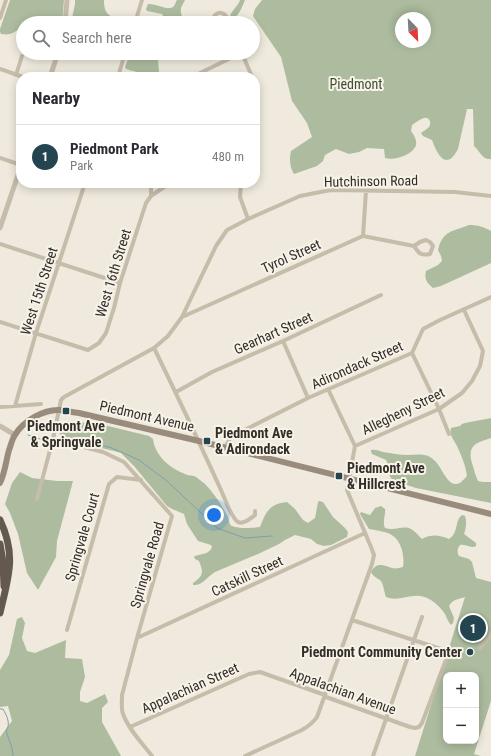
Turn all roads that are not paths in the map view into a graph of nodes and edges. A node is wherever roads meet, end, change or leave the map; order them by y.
1 (6, 0) edge
2 (67, 0) edge
3 (142, 0) edge
4 (66, 16) edge
5 (137, 16) edge
6 (214, 16) edge
7 (226, 16) edge
8 (0, 18) edge
9 (21, 60) edge
10 (56, 60) edge
11 (123, 60) edge
12 (227, 60) edge
13 (244, 60) edge
14 (0, 69) edge
15 (17, 72) edge
16 (52, 72) edge
17 (119, 72) edge
18 (202, 72) edge
19 (250, 72) edge
20 (16, 74) edge
21 (0, 158) edge
22 (16, 163) edge
23 (16, 180) edge
24 (82, 188) edge
25 (151, 188) edge
26 (163, 188) edge
27 (241, 188) edge
28 (366, 191) junction
29 (151, 196) junction
30 (491, 196) edge
31 (248, 219) junction
32 (0, 228) edge
33 (363, 236) junction
34 (0, 244) edge
35 (414, 246) junction
36 (59, 263) junction
37 (120, 283) junction
38 (381, 295) dead end
39 (491, 297) edge
40 (464, 310) junction
41 (182, 317) junction
42 (0, 322) edge
43 (36, 333) junction
44 (283, 341) junction
45 (154, 348) junction
46 (412, 353) junction
47 (328, 389) junction
48 (176, 392) junction
49 (308, 398) junction
50 (41, 404) dead end
51 (15, 406) junction
52 (1, 407) dead end
53 (439, 409) junction
54 (59, 410) junction
55 (0, 426) edge
56 (449, 434) dead end
57 (15, 435) junction
58 (53, 439) junction
59 (199, 441) junction
60 (355, 446) junction
61 (225, 448) junction
62 (349, 479) junction
63 (141, 480) junction
64 (0, 483) edge
65 (37, 499) dead end
66 (255, 511) dead end
67 (491, 514) edge
68 (0, 520) edge
69 (366, 534) junction
70 (0, 544) edge
71 (4, 596) junction
72 (0, 613) edge
73 (422, 617) dead end
74 (352, 620) junction
75 (68, 630) dead end
76 (491, 634) edge
77 (137, 638) junction
78 (415, 640) junction
79 (480, 648) dead end
80 (260, 672) joint
81 (325, 695) junction
82 (387, 719) junction
83 (130, 727) junction
84 (152, 756) edge
85 (245, 756) edge
86 (374, 756) edge

1 - 8 street
2 - 4 street
3 - 5 street
6 - 7 street
9 - 15 street
10 - 16 street
11 - 17 street
12 - 18 street
13 - 19 street
14 - 20 street
21 - 22 street
23 - 32 street
24 - 36 street, West 15th Street
25 - 29 street, West 16th Street
26 - 29 street, West 16th Street
27 - 31 street
28 - 30 street, Hutchinson Road
28 - 31 street, Hutchinson Road
28 - 33 street
29 - 37 street, West 16th Street
31 - 41 street, Hutchinson Road
33 - 35 street
33 - 41 street, Tyrol Street
34 - 36 street
35 - 35 street
36 - 37 street
36 - 43 street, West 15th Street
37 - 43 street, West 16th Street
38 - 44 street, Gearhart Street
39 - 40 street, Adirondack Street
40 - 46 street, Adirondack Street
40 - 53 street, Allegheny Street
41 - 45 street, Hutchinson Road
42 - 43 street
43 - 51 street, West 15th Street
44 - 48 street, Gearhart Street
44 - 49 street
45 - 48 street
45 - 54 street, Hutchinson Road
46 - 47 street, Adirondack Street
46 - 53 street
47 - 49 street, Adirondack Street
47 - 60 street
48 - 59 street
49 - 61 street, Adirondack Street
50 - 51 street
51 - 52 street
53 - 56 street
53 - 60 street, Allegheny Street
54 - 57 main road, Piedmont Avenue
54 - 58 street
54 - 59 main road, Piedmont Avenue
55 - 57 street
57 - 64 main road, Piedmont Avenue
58 - 63 street, Springvale Road
58 - 65 street
59 - 61 main road, Piedmont Avenue
59 - 66 street
60 - 62 street
61 - 62 main road, Piedmont Avenue
62 - 67 main road, Piedmont Avenue
62 - 69 street
63 - 75 street, Springvale Court
63 - 77 street, Springvale Road
68 - 71 highway
69 - 74 street
69 - 77 street, Catskill Street
70 - 71 highway
71 - 72 highway
73 - 78 street
74 - 78 street
74 - 81 street
76 - 79 street
77 - 83 street, Springvale Road
78 - 82 street
78 - 82 street, Appalachian Avenue
80 - 81 street, Appalachian Avenue
80 - 83 street, Appalachian Street
81 - 82 street, Appalachian Avenue
81 - 85 street
82 - 86 street
83 - 84 street, Springvale Road

